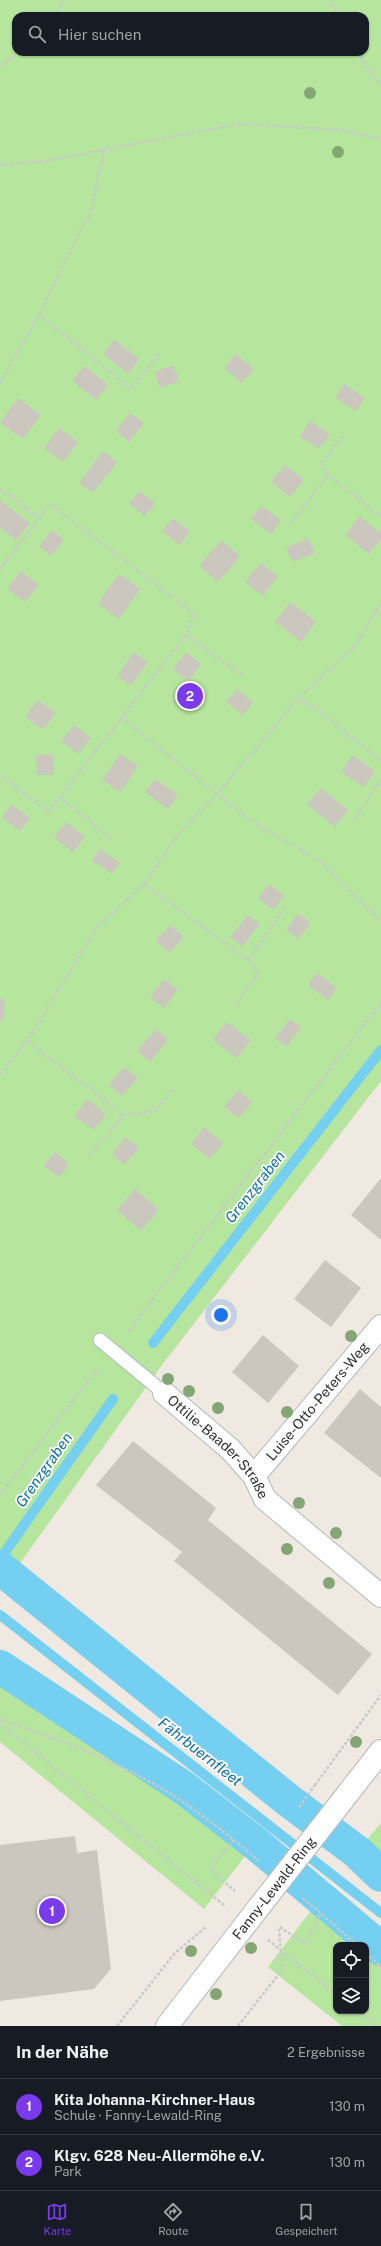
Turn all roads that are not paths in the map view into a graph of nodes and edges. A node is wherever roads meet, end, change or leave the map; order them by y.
1 (381, 1326) edge
2 (100, 1340) dead end
3 (164, 1393) joint
4 (254, 1476) junction
5 (381, 1596) edge
6 (381, 1751) edge
7 (167, 2026) edge

1 - 4 street, Luise-Otto-Peters-Weg
2 - 3 lane
3 - 4 street, Ottilie-Baader-Straße
4 - 5 street, Ottilie-Baader-Straße
6 - 7 street, Fanny-Lewald-Ring, bridge

